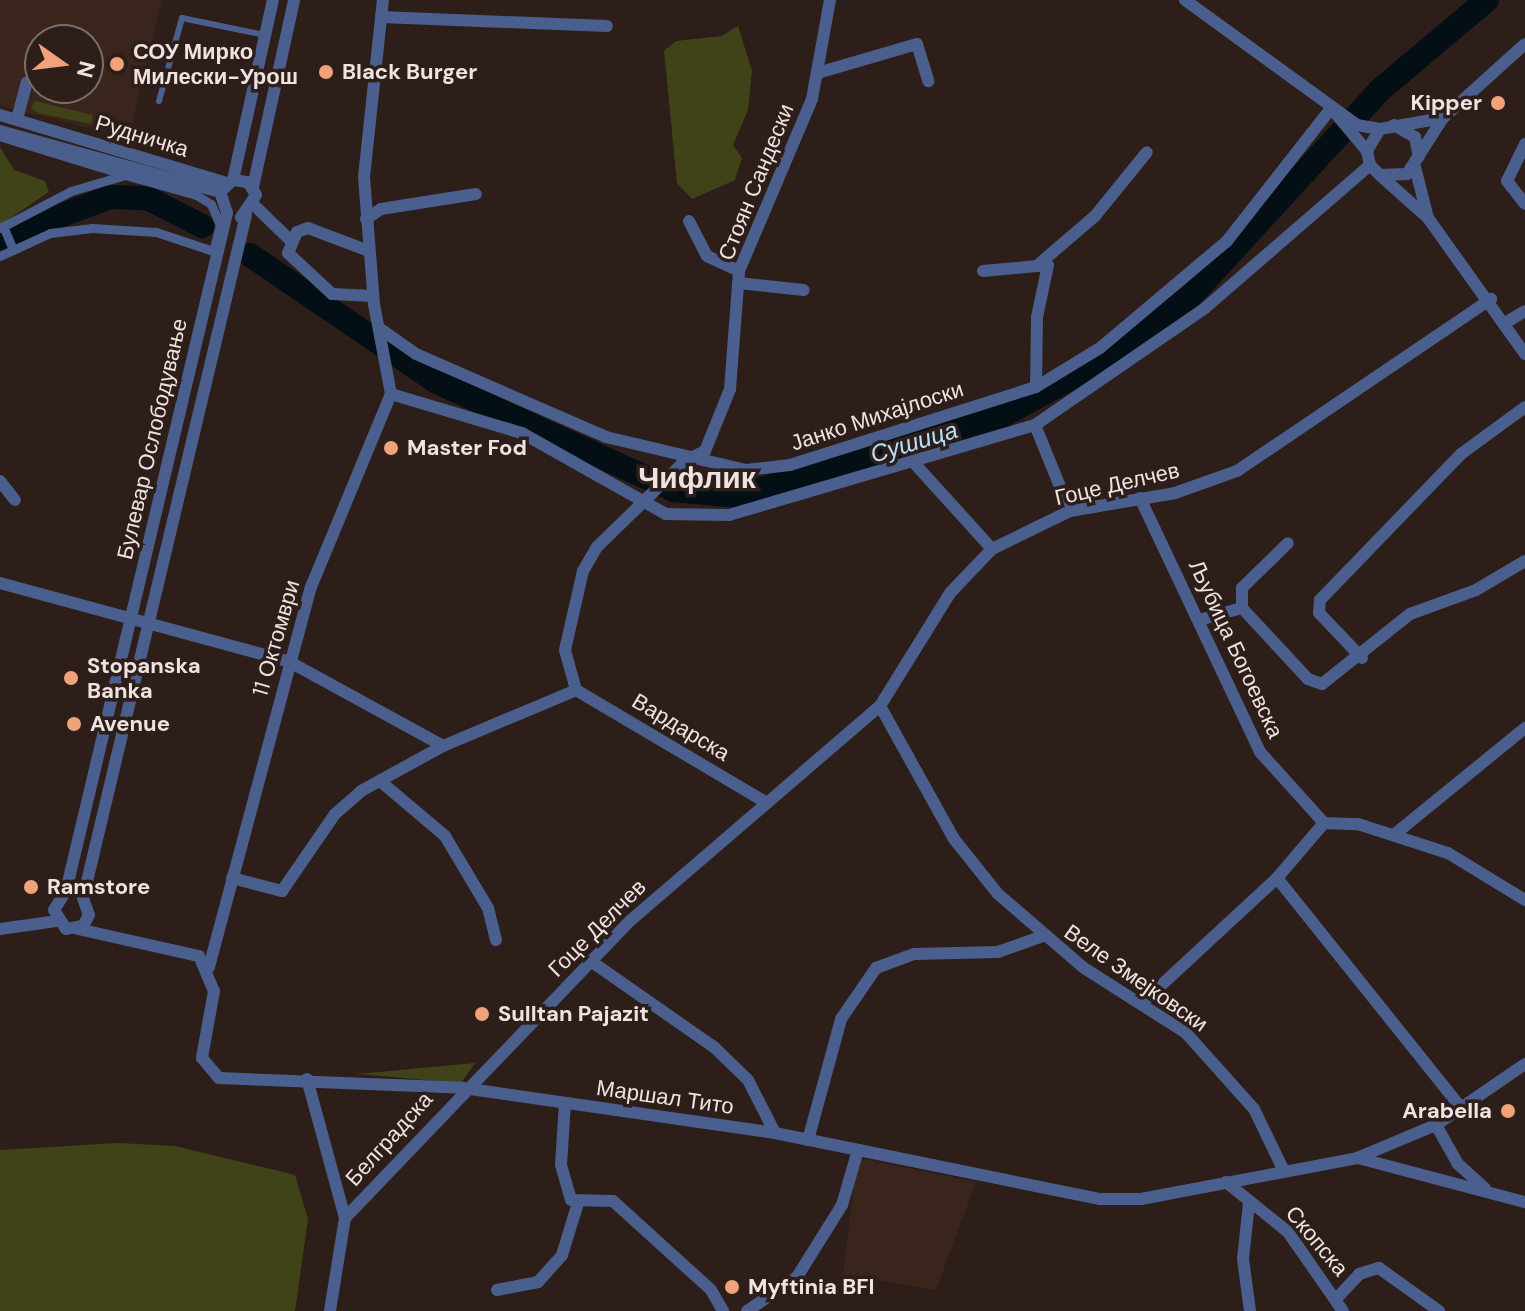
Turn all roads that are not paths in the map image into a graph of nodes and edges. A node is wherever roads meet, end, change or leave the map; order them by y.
1 (273, 0) edge
2 (294, 0) edge
3 (383, 0) edge
4 (830, 0) edge
5 (1189, 1) edge
6 (381, 17) junction
7 (607, 26) dead end
8 (265, 35) junction
9 (1525, 44) edge
10 (821, 72) junction
11 (928, 81) dead end
12 (24, 93) edge
13 (159, 101) dead end
14 (1336, 111) junction
15 (0, 115) edge
16 (1443, 118) junction
17 (17, 119) junction
18 (1379, 127) junction
19 (0, 134) edge
20 (1525, 144) edge
21 (1362, 146) junction
22 (1147, 152) dead end
23 (1417, 162) junction
24 (1370, 165) junction
25 (125, 175) junction
26 (1380, 175) junction
27 (226, 185) junction
28 (476, 194) dead end
29 (252, 204) junction
30 (1525, 204) edge
31 (227, 213) junction
32 (1428, 218) junction
33 (366, 219) junction
34 (689, 221) dead end
35 (2, 227) edge
36 (292, 242) junction
37 (13, 250) junction
38 (369, 251) junction
39 (0, 256) edge
40 (1039, 264) junction
41 (983, 271) dead end
42 (738, 277) junction
43 (804, 290) dead end
44 (373, 296) junction
45 (1491, 299) junction
46 (1525, 311) edge
47 (1505, 323) junction
48 (380, 334) junction
49 (1525, 354) edge
50 (1036, 387) junction
51 (391, 394) junction
52 (1525, 407) edge
53 (1035, 425) junction
54 (686, 460) junction
55 (915, 464) junction
56 (0, 481) edge
57 (1140, 498) junction
58 (15, 500) dead end
59 (641, 504) junction
60 (1070, 511) junction
61 (1288, 543) dead end
62 (992, 549) junction
63 (1525, 561) edge
64 (0, 583) edge
65 (1242, 608) junction
66 (131, 616) junction
67 (1203, 619) junction
68 (150, 620) junction
69 (1362, 658) junction
70 (288, 661) junction
71 (576, 690) junction
72 (880, 706) junction
73 (1525, 728) edge
74 (443, 746) junction
75 (380, 781) junction
76 (764, 801) junction
77 (1324, 823) junction
78 (1395, 834) junction
79 (232, 878) junction
80 (1277, 878) junction
81 (1525, 900) edge
82 (57, 921) junction
83 (0, 929) edge
84 (78, 929) junction
85 (1043, 936) junction
86 (496, 940) dead end
87 (592, 962) junction
88 (209, 967) junction
89 (1142, 1003) junction
90 (1525, 1064) edge
91 (307, 1079) junction
92 (463, 1088) junction
93 (565, 1103) junction
94 (1462, 1109) junction
95 (1436, 1125) junction
96 (775, 1133) junction
97 (808, 1140) junction
98 (858, 1150) junction
99 (1357, 1158) junction
100 (1283, 1169) junction
101 (1226, 1182) junction
102 (1487, 1190) junction
103 (1525, 1202) edge
104 (578, 1203) junction
105 (1249, 1203) junction
106 (345, 1218) junction
107 (497, 1290) dead end
108 (1337, 1298) junction
109 (330, 1311) edge
110 (723, 1311) edge
111 (747, 1311) edge
112 (1250, 1311) edge
113 (1343, 1311) edge
114 (1439, 1311) edge

1 - 8 street
2 - 29 street, Булевар Ослободување
3 - 6 street
4 - 10 street, Стоян Сандески
5 - 14 street
6 - 7 street
6 - 33 street
8 - 13 lane
8 - 27 street
9 - 16 street
10 - 11 street
10 - 42 street, Стоян Сандески
12 - 17 street
14 - 18 street
14 - 21 street
14 - 50 street, Јанко Михајлоски
15 - 17 street, Рудничка
16 - 18 street
16 - 23 street
17 - 27 street, Рудничка
18 - 21 street
18 - 23 street
19 - 25 street
19 - 27 street, Рудничка
20 - 30 street
21 - 24 street
22 - 40 street
23 - 26 street
23 - 32 street
24 - 26 street
24 - 53 street
25 - 35 street
25 - 37 street
26 - 32 street
27 - 29 street, Рудничка
27 - 31 street
28 - 33 street
29 - 31 street
29 - 36 street
29 - 68 street, Булевар Ослободување
31 - 66 street, Булевар Ослободување
32 - 45 street
33 - 38 street
34 - 42 street
35 - 37 street
36 - 38 street
36 - 44 street
37 - 39 street
38 - 44 street
40 - 41 street
40 - 50 street
42 - 43 street
42 - 54 street, Стоян Сандески
44 - 48 street
45 - 47 street
45 - 57 street, Гоце Делчев
46 - 47 street
47 - 49 street
48 - 51 street
48 - 54 street, Јанко Михајлоски
50 - 54 street, Јанко Михајлоски
51 - 59 street
51 - 70 street, 11 Октомври
52 - 69 street
53 - 55 street
53 - 60 street
54 - 59 street
55 - 59 street
55 - 62 street
56 - 58 street
57 - 60 street, Гоце Делчев
57 - 67 street, Љубица Богоевска
59 - 71 street
60 - 62 street, Гоце Делчев
61 - 65 street
62 - 72 street, Гоце Делчев
63 - 69 street
64 - 66 street
65 - 67 street
65 - 69 street
66 - 68 street
66 - 82 street, Булевар Ослободување
67 - 77 street, Љубица Богоевска
68 - 70 street
68 - 84 street, Булевар Ослободување
70 - 74 street
70 - 79 street, 11 Октомври
71 - 74 street
71 - 76 street, Вардарска
72 - 76 street, Гоце Делчев
72 - 85 street, Веле Змејковски
73 - 78 street
74 - 75 street
75 - 79 street
75 - 86 street
76 - 87 street, Гоце Делчев
77 - 78 street
77 - 80 street
78 - 81 street
79 - 88 street, 11 Октомври
80 - 89 street
80 - 94 street
82 - 83 street
82 - 84 street
84 - 88 street
85 - 89 street, Веле Змејковски
85 - 97 street
87 - 92 street, Гоце Делчев
87 - 96 street
88 - 91 street, Маршал Тито
89 - 100 street, Веле Змејковски
90 - 94 street, Маршал Тито
91 - 92 street, Маршал Тито
91 - 106 street
92 - 93 street, Маршал Тито
92 - 106 street, Белградска
93 - 96 street, Маршал Тито
93 - 104 street
94 - 95 street, Маршал Тито
95 - 99 street, Маршал Тито
95 - 102 street
96 - 97 street, Маршал Тито
97 - 98 street, Маршал Тито
98 - 101 street, Маршал Тито
98 - 111 street
99 - 100 street, Маршал Тито
99 - 102 street, Маршал Тито
100 - 101 street, Маршал Тито
101 - 105 street, Скопска
102 - 103 street, Маршал Тито
104 - 107 street
104 - 110 street
105 - 108 street, Скопска
105 - 112 street
106 - 109 street
108 - 113 street, Скопска
108 - 114 street, Скопска

